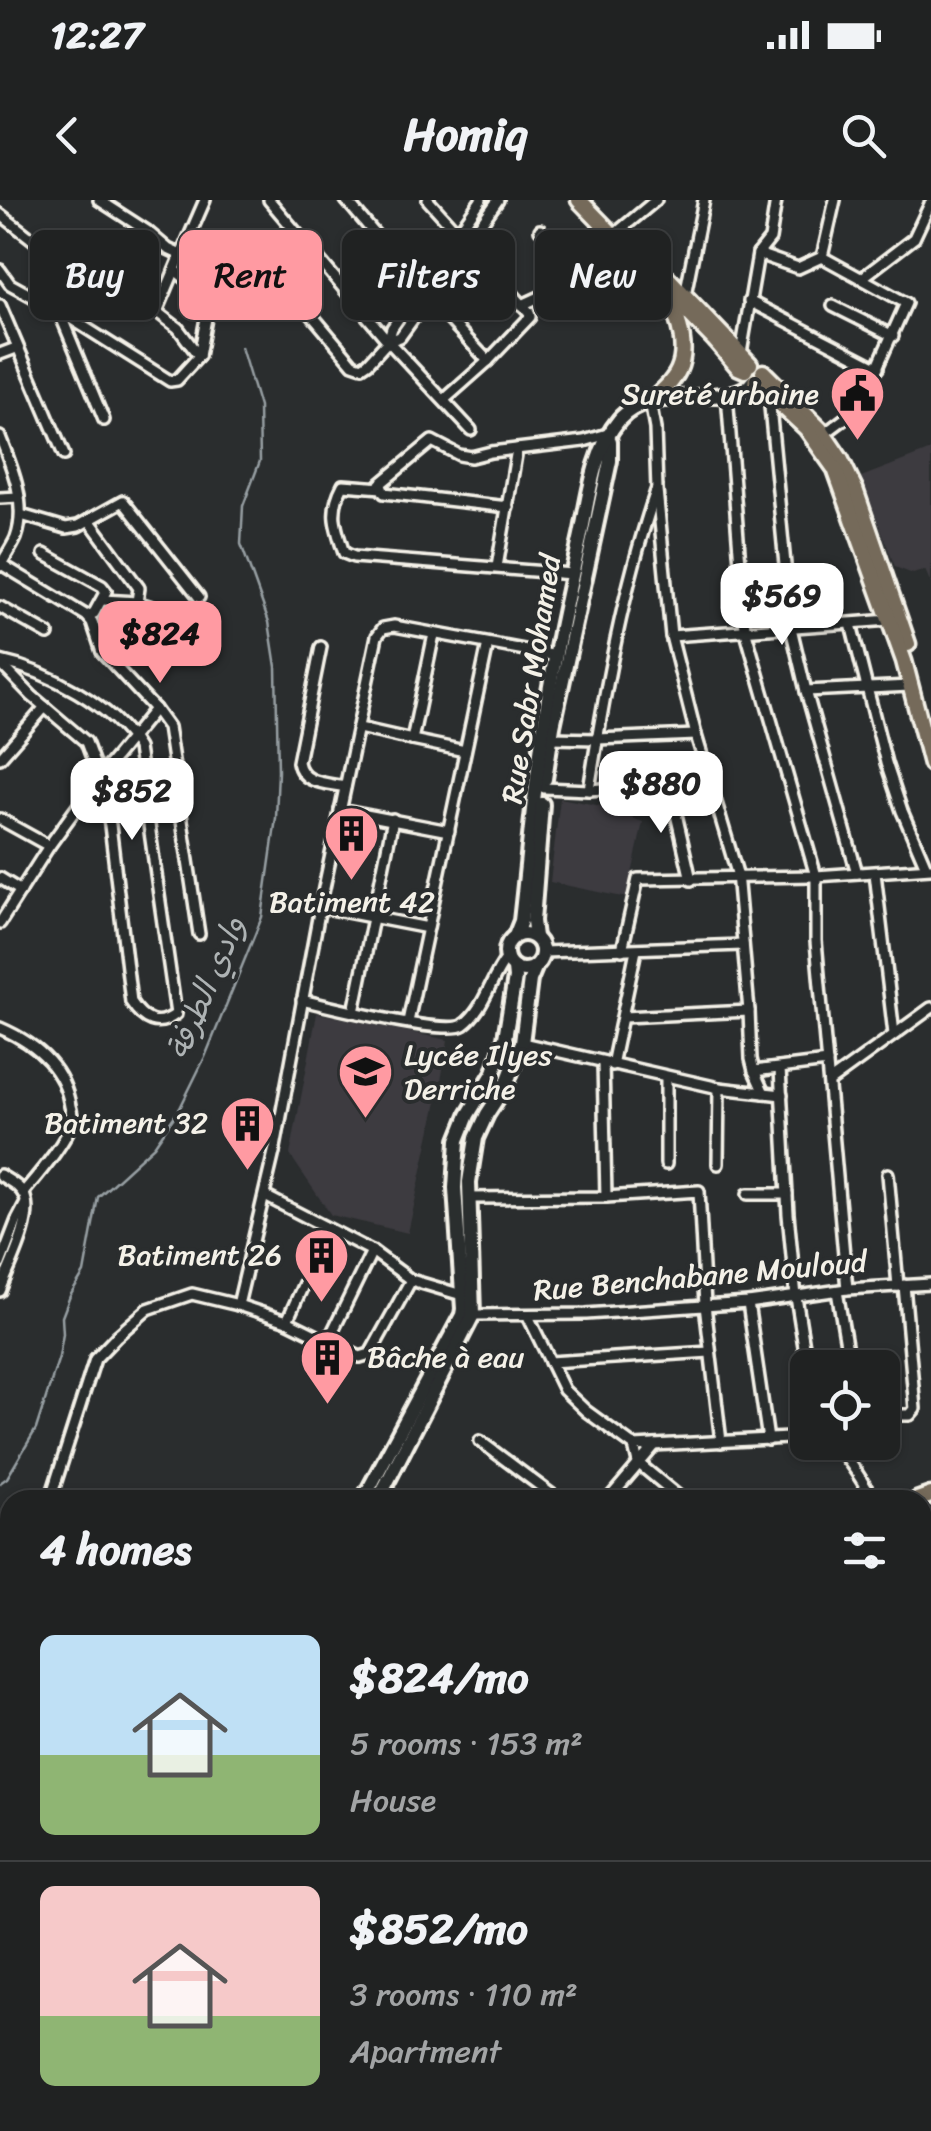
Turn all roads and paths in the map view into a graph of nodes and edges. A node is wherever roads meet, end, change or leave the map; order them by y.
1 (99, 200) edge
2 (126, 200) edge
3 (192, 200) edge
4 (269, 200) edge
5 (346, 200) edge
6 (428, 200) edge
7 (481, 200) edge
8 (498, 200) edge
9 (579, 200) edge
10 (590, 200) edge
11 (656, 200) edge
12 (704, 200) edge
13 (776, 200) edge
14 (834, 200) edge
15 (204, 203) edge
16 (930, 204) edge
17 (120, 212) junction
18 (0, 214) edge
19 (192, 230) edge
20 (372, 230) edge
21 (454, 230) edge
22 (461, 230) edge
23 (478, 230) edge
24 (608, 230) edge
25 (620, 230) joint
26 (30, 237) edge
27 (179, 254) edge
28 (758, 254) junction
29 (822, 257) junction
30 (179, 260) edge
31 (0, 270) edge
32 (175, 270) junction
33 (862, 278) junction
34 (671, 281) edge
35 (684, 294) junction
36 (30, 295) edge
37 (671, 295) edge
38 (515, 297) edge
39 (535, 299) edge
40 (750, 301) junction
41 (671, 304) edge
42 (522, 305) junction
43 (0, 306) edge
44 (833, 306) dead end
45 (159, 307) edge
46 (159, 314) edge
47 (62, 320) edge
48 (72, 320) edge
49 (316, 320) edge
50 (397, 320) edge
51 (413, 320) edge
52 (449, 320) edge
53 (893, 336) junction
54 (388, 340) junction
55 (16, 348) junction
56 (0, 354) edge
57 (199, 356) junction
58 (488, 362) junction
59 (878, 368) junction
60 (750, 370) junction
61 (673, 379) junction
62 (768, 392) junction
63 (727, 395) junction
64 (683, 396) junction
65 (444, 400) junction
66 (650, 402) junction
67 (104, 420) dead end
68 (471, 430) dead end
69 (610, 433) junction
70 (824, 434) junction
71 (0, 437) edge
72 (518, 448) junction
73 (64, 455) dead end
74 (4, 456) edge
75 (382, 488) junction
76 (657, 490) junction
77 (19, 497) junction
78 (0, 498) edge
79 (508, 507) junction
80 (21, 514) junction
81 (90, 520) junction
82 (44, 554) dead end
83 (0, 565) edge
84 (497, 567) junction
85 (572, 574) junction
86 (199, 598) dead end
87 (102, 600) junction
88 (137, 602) junction
89 (0, 607) edge
90 (168, 612) dead end
91 (87, 616) junction
92 (890, 620) junction
93 (851, 624) junction
94 (791, 628) junction
95 (745, 629) junction
96 (48, 634) dead end
97 (434, 634) junction
98 (671, 636) junction
99 (488, 644) junction
100 (322, 647) dead end
101 (557, 656) junction
102 (0, 662) edge
103 (910, 686) junction
104 (866, 688) junction
105 (806, 691) junction
106 (45, 707) junction
107 (155, 709) junction
108 (358, 728) junction
109 (931, 731) edge
110 (696, 735) junction
111 (132, 737) junction
112 (552, 738) junction
113 (412, 740) junction
114 (597, 740) junction
115 (466, 751) junction
116 (0, 758) edge
117 (931, 764) edge
118 (99, 776) junction
119 (710, 781) junction
120 (669, 783) junction
121 (345, 786) junction
122 (544, 788) junction
123 (589, 790) junction
124 (340, 810) junction
125 (0, 819) edge
126 (393, 819) junction
127 (449, 831) junction
128 (49, 846) junction
129 (929, 867) edge
130 (876, 872) junction
131 (856, 874) junction
132 (816, 876) junction
133 (0, 878) edge
134 (738, 878) junction
135 (691, 880) junction
136 (21, 891) junction
137 (320, 907) junction
138 (374, 917) junction
139 (0, 923) edge
140 (428, 928) junction
141 (199, 934) dead end
142 (516, 936) junction
143 (534, 937) junction
144 (743, 945) junction
145 (622, 950) junction
146 (636, 950) junction
147 (543, 952) junction
148 (510, 964) junction
149 (535, 968) junction
150 (302, 1000) junction
151 (931, 1008) edge
152 (750, 1011) junction
153 (354, 1012) junction
154 (622, 1017) junction
155 (408, 1022) junction
156 (0, 1028) edge
157 (894, 1034) junction
158 (522, 1044) junction
159 (826, 1062) junction
160 (608, 1064) junction
161 (780, 1069) junction
162 (754, 1071) junction
163 (666, 1078) junction
164 (829, 1082) junction
165 (720, 1088) junction
166 (764, 1093) junction
167 (782, 1095) junction
168 (666, 1164) dead end
169 (718, 1164) dead end
170 (888, 1174) dead end
171 (0, 1176) edge
172 (748, 1194) dead end
173 (787, 1194) junction
174 (264, 1196) junction
175 (24, 1198) junction
176 (470, 1198) junction
177 (606, 1198) junction
178 (328, 1230) junction
179 (372, 1251) junction
180 (0, 1264) edge
181 (412, 1280) junction
182 (931, 1284) edge
183 (901, 1286) junction
184 (842, 1290) junction
185 (0, 1292) edge
186 (462, 1295) junction
187 (796, 1298) junction
188 (748, 1303) junction
189 (705, 1304) junction
190 (238, 1305) junction
191 (473, 1315) junction
192 (528, 1316) junction
193 (287, 1321) junction
194 (328, 1341) junction
195 (805, 1350) edge
196 (848, 1350) edge
197 (710, 1352) junction
198 (550, 1362) junction
199 (900, 1415) edge
200 (790, 1438) edge
201 (768, 1440) junction
202 (480, 1441) dead end
203 (722, 1442) junction
204 (656, 1445) junction
205 (634, 1446) junction
206 (847, 1460) edge
207 (638, 1462) junction
208 (53, 1490) edge
209 (368, 1490) edge
210 (383, 1490) edge
211 (546, 1490) edge
212 (616, 1490) edge
213 (671, 1490) edge
214 (867, 1490) edge

1 - 17 street
2 - 17 street
3 - 15 street
4 - 54 street
5 - 20 street
6 - 21 street
7 - 22 street
8 - 23 street
9 - 24 main road
10 - 25 main road
11 - 25 street
12 - 35 street
13 - 28 street
14 - 29 street
15 - 19 street
16 - 33 street
17 - 27 street
18 - 26 street
28 - 29 street
28 - 40 street
29 - 33 street
30 - 32 street
31 - 36 street
32 - 45 street
32 - 57 street
33 - 53 street
34 - 35 main road
35 - 60 main road
37 - 60 main road
38 - 42 street
39 - 42 street
40 - 59 street
40 - 60 street
41 - 61 main road
42 - 58 street
43 - 55 street
44 - 53 street
46 - 57 street
47 - 67 street
48 - 57 street
49 - 54 street
50 - 54 street
51 - 54 street
52 - 58 street
53 - 59 street
54 - 65 street
55 - 56 street
55 - 73 street
58 - 65 street
59 - 70 street
60 - 62 main road
60 - 63 main road
60 - 70 main road
61 - 64 main road
61 - 66 main road
62 - 92 main road
62 - 94 street
63 - 64 main road
63 - 95 street
64 - 66 main road
65 - 68 street
66 - 69 main road
66 - 76 street
69 - 72 street
69 - 85 main road, Rue Sabr Mohamed
69 - 112 main road
70 - 109 main road
71 - 74 street
72 - 75 street
72 - 79 street
74 - 77 street
75 - 79 street
75 - 84 street
76 - 98 street
76 - 114 street
77 - 78 street
77 - 80 street
79 - 84 street
80 - 81 street
80 - 83 street
81 - 86 street
81 - 88 street
82 - 87 street
83 - 91 street
84 - 85 street
85 - 101 main road, Rue Sabr Mohamed
87 - 88 street
87 - 91 street
88 - 90 street
89 - 96 street
91 - 107 street
92 - 93 street
92 - 103 main road
93 - 94 street
93 - 104 street
94 - 95 street
94 - 105 street
95 - 98 street
95 - 132 street
97 - 99 street
97 - 108 street
97 - 113 street
98 - 110 street
99 - 101 street
99 - 115 street
100 - 121 street
101 - 142 main road, Rue Sabr Mohamed
102 - 106 street
102 - 111 street
103 - 104 street
103 - 117 main road
104 - 105 street
104 - 129 street
105 - 131 street
106 - 116 street
106 - 118 street
107 - 111 street
107 - 141 street
108 - 113 street
108 - 121 street
110 - 114 street
110 - 119 street
111 - 118 street
111 - 118 street
112 - 114 street
112 - 122 main road
113 - 115 street
114 - 123 street
115 - 127 street
118 - 128 street
119 - 120 street
119 - 134 street
120 - 123 street
120 - 135 street
121 - 124 street
122 - 123 street
122 - 143 main road
124 - 126 street
124 - 137 street
125 - 128 street
126 - 127 street
126 - 138 street
127 - 140 street
128 - 136 street
129 - 130 street
130 - 131 street
130 - 157 street
131 - 132 street
132 - 134 street
132 - 159 street
133 - 136 street
134 - 135 street
134 - 144 street
135 - 145 street
136 - 139 street
137 - 138 street
137 - 150 street
138 - 140 street
138 - 153 street
140 - 155 street
142 - 143 main road
142 - 148 main road
143 - 147 main road
144 - 146 street
144 - 152 street
145 - 146 street
145 - 147 street
146 - 154 street
147 - 149 main road
148 - 149 main road
148 - 155 street
148 - 186 main road
149 - 158 main road
150 - 153 street
150 - 174 street
151 - 157 street
152 - 154 street
152 - 162 street
153 - 155 street
154 - 160 street
156 - 175 street
157 - 164 street
158 - 160 street
158 - 176 main road
159 - 161 street
159 - 164 street
160 - 163 street
160 - 177 street
161 - 162 street
161 - 167 street
162 - 166 street
163 - 165 street
163 - 168 street
164 - 184 street
165 - 166 street
165 - 169 street
166 - 167 street
167 - 173 street
170 - 183 street
171 - 175 street
172 - 173 street
173 - 187 street
174 - 178 street
174 - 190 street
175 - 180 street
175 - 185 street
176 - 177 street
176 - 191 main road
177 - 189 street
178 - 179 street
178 - 193 street
179 - 181 street
179 - 194 street
181 - 186 street
181 - 194 street
182 - 183 street, Rue Benchabane Mouloud
183 - 184 street, Rue Benchabane Mouloud
183 - 199 street
184 - 187 street, Rue Benchabane Mouloud
184 - 196 street
186 - 209 main road
187 - 188 street, Rue Benchabane Mouloud
187 - 195 street
188 - 189 street, Rue Benchabane Mouloud
188 - 201 street
189 - 192 street, Rue Benchabane Mouloud
189 - 197 street
190 - 193 street
190 - 208 street
191 - 192 street, Rue Benchabane Mouloud
191 - 210 main road
192 - 198 street
193 - 194 street
197 - 198 street
197 - 203 street
198 - 205 street
200 - 201 street
201 - 203 street
202 - 211 street
203 - 204 street
204 - 205 street
204 - 207 street
205 - 207 street
206 - 214 street
207 - 212 street
207 - 213 street

